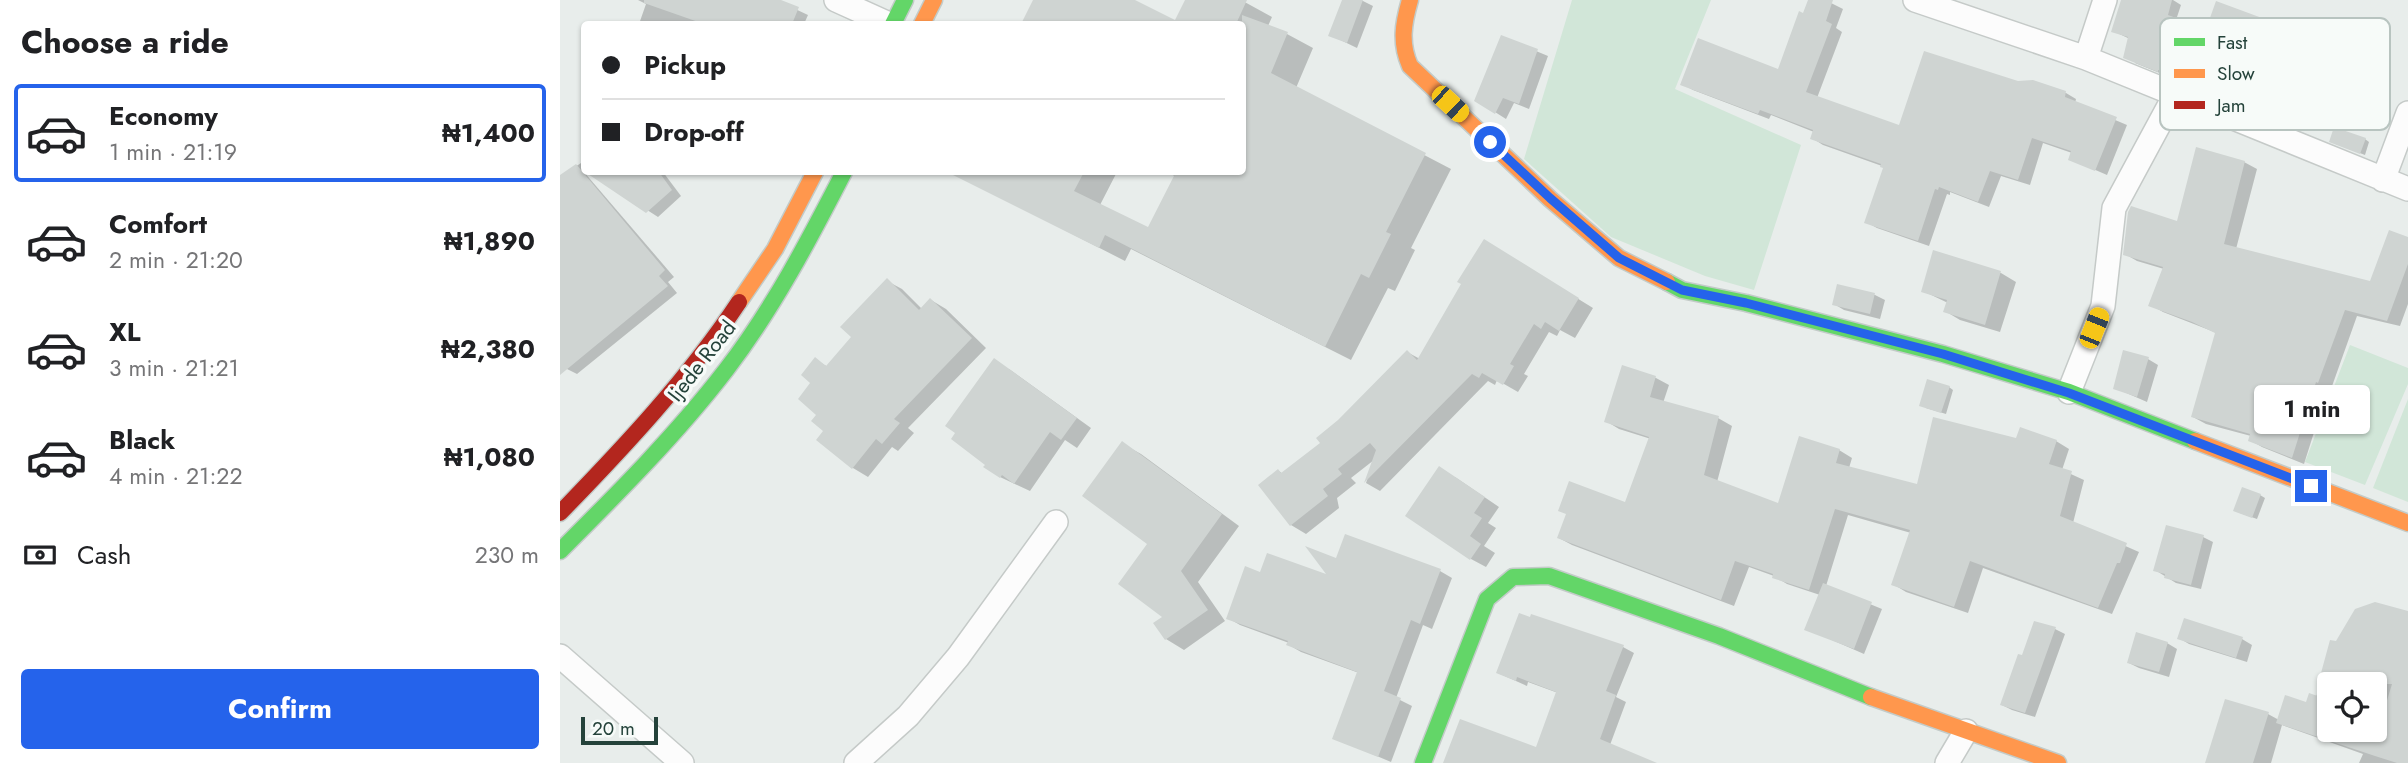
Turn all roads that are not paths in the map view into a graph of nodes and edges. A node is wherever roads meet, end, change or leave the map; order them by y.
1 (836, 0) edge
2 (905, 0) edge
3 (934, 0) edge
4 (1409, 0) edge
5 (1915, 0) edge
6 (2105, 0) edge
7 (884, 21) edge
8 (893, 21) edge
9 (924, 21) edge
10 (2086, 58) junction
11 (2160, 89) edge
12 (2408, 113) edge
13 (2160, 123) edge
14 (2261, 130) edge
15 (813, 175) edge
16 (842, 175) edge
17 (2383, 180) junction
18 (2408, 189) edge
19 (2069, 393) junction
20 (560, 513) edge
21 (1056, 522) dead end
22 (2408, 523) edge
23 (560, 551) edge
24 (560, 656) edge
25 (1966, 731) junction
26 (682, 763) edge
27 (856, 763) edge
28 (1423, 763) edge
29 (1947, 763) edge
30 (2058, 763) edge

1 - 7 street
2 - 8 street
3 - 9 street
4 - 19 street
5 - 10 street
6 - 10 street
10 - 11 street
12 - 17 street
13 - 19 street
14 - 17 street
15 - 20 street, Ijede Road
16 - 23 street, Ijede Road
17 - 18 street
19 - 22 street
21 - 27 street
24 - 26 street
25 - 28 street
25 - 29 street
25 - 30 street

